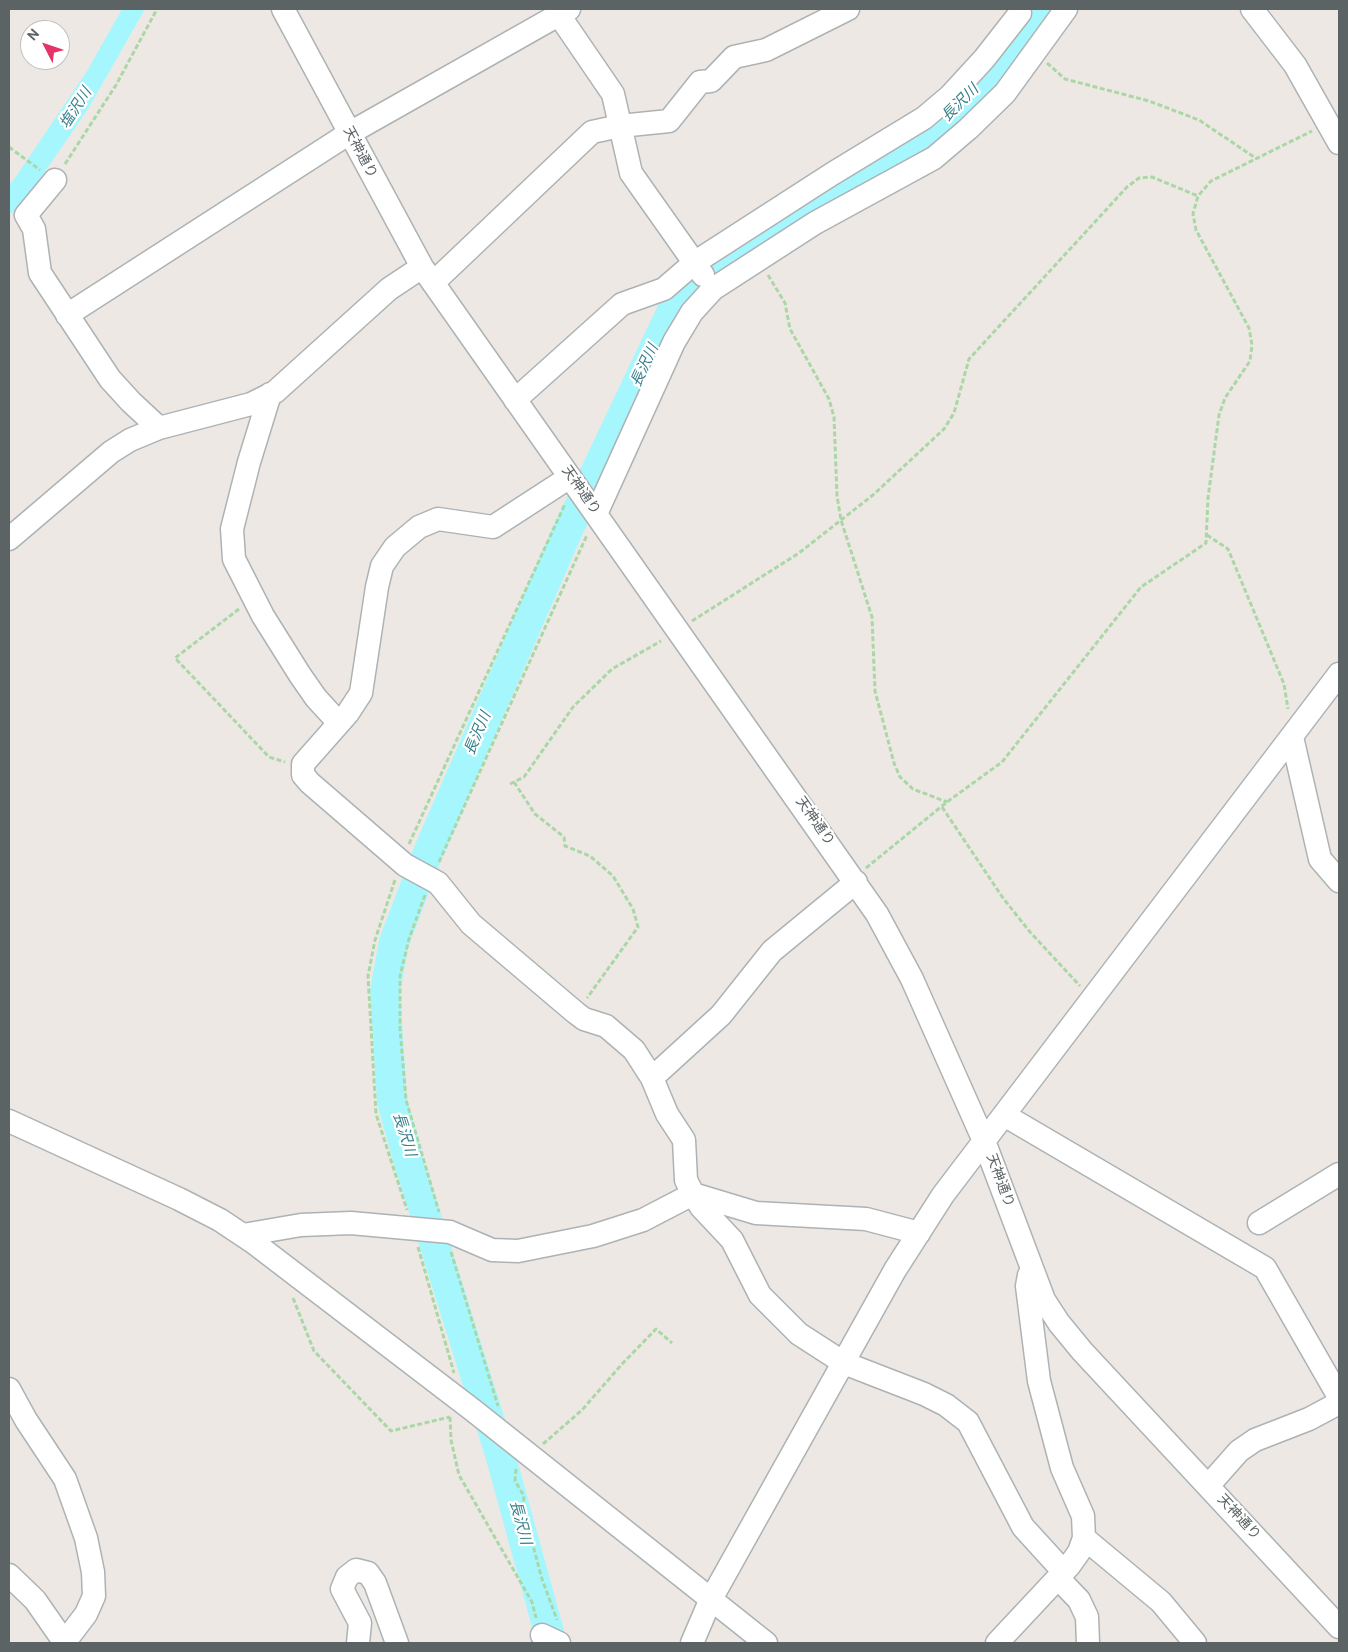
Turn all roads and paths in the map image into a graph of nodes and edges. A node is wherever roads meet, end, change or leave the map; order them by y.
1 (157, 9) edge
2 (283, 9) edge
3 (848, 9) edge
4 (1066, 9) edge
5 (1252, 9) edge
6 (564, 12) edge
7 (1020, 13) dead end
8 (1036, 53) junction
9 (1328, 123) junction
10 (620, 126) junction
11 (348, 134) junction
12 (1339, 143) edge
13 (9, 148) edge
14 (1257, 159) junction
15 (51, 177) junction
16 (1198, 196) junction
17 (759, 259) junction
18 (695, 263) junction
19 (427, 275) junction
20 (713, 289) junction
21 (67, 315) junction
22 (270, 394) junction
23 (516, 400) junction
24 (159, 428) junction
25 (573, 482) junction
26 (596, 513) junction
27 (841, 520) junction
28 (1207, 535) junction
29 (9, 539) edge
30 (254, 598) junction
31 (678, 630) junction
32 (1339, 674) edge
33 (339, 723) junction
34 (1292, 737) junction
35 (304, 768) junction
36 (514, 782) junction
37 (510, 784) dead end
38 (947, 802) junction
39 (942, 806) junction
40 (403, 863) junction
41 (431, 879) junction
42 (855, 880) junction
43 (1339, 881) edge
44 (1092, 999) junction
45 (576, 1013) junction
46 (652, 1078) junction
47 (1004, 1115) junction
48 (9, 1121) edge
49 (984, 1141) junction
50 (1339, 1174) edge
51 (693, 1194) junction
52 (1259, 1223) dead end
53 (416, 1228) junction
54 (444, 1232) junction
55 (919, 1232) junction
56 (243, 1235) junction
57 (1031, 1266) junction
58 (290, 1270) junction
59 (672, 1344) dead end
60 (844, 1363) junction
61 (9, 1389) edge
62 (1339, 1397) edge
63 (1339, 1403) edge
64 (461, 1409) junction
65 (518, 1446) junction
66 (1208, 1486) junction
67 (1084, 1538) junction
68 (9, 1574) edge
69 (1061, 1575) junction
70 (710, 1601) junction
71 (1339, 1627) edge
72 (553, 1634) edge
73 (65, 1643) edge
74 (358, 1643) edge
75 (397, 1643) edge
76 (692, 1643) edge
77 (766, 1643) edge
78 (997, 1643) edge
79 (1088, 1643) edge
80 (1195, 1643) edge

1 - 15 path
2 - 11 street, 天神通り
3 - 10 street
4 - 8 street
5 - 9 street
6 - 10 street
6 - 11 street
7 - 18 street
8 - 14 path
8 - 17 street
9 - 12 street
9 - 14 path
10 - 18 street
10 - 19 street
11 - 19 street, 天神通り
11 - 21 street
13 - 15 path
14 - 16 path
15 - 21 street
16 - 27 path
16 - 28 path
17 - 20 street
17 - 27 path
18 - 20 street
18 - 23 street
19 - 22 street
19 - 23 street, 天神通り
20 - 26 street
21 - 24 street
22 - 24 street
22 - 30 street
23 - 25 street, 天神通り
24 - 29 street
25 - 26 street, 天神通り
25 - 33 street
25 - 40 path
26 - 31 street, 天神通り
26 - 41 path
27 - 31 path
27 - 38 path
28 - 34 path
28 - 38 path
30 - 33 street
30 - 35 path
31 - 36 path
31 - 42 street, 天神通り
32 - 34 street
33 - 35 street
34 - 43 street
34 - 44 street
35 - 40 street
36 - 37 path
36 - 45 path
38 - 39 path
39 - 42 path
39 - 44 path
40 - 41 street
40 - 53 path
41 - 45 street
41 - 54 path
42 - 46 street
42 - 49 street, 天神通り
44 - 47 street
45 - 46 street
46 - 51 street
47 - 49 street
47 - 62 street
48 - 56 street
49 - 55 street
49 - 57 street, 天神通り
50 - 52 street
51 - 54 street
51 - 55 street
51 - 60 street
53 - 54 street
53 - 56 street
53 - 64 path
54 - 65 path
55 - 60 street
56 - 58 street
57 - 66 street, 天神通り
57 - 67 street
58 - 64 street
58 - 64 path
59 - 65 path
60 - 69 street
60 - 70 street
61 - 73 street
63 - 66 street
64 - 65 street
64 - 72 path
65 - 70 street
65 - 72 path
66 - 71 street, 天神通り
67 - 69 street
67 - 80 street
68 - 73 street
69 - 78 street
69 - 79 street
70 - 76 street
70 - 77 street
74 - 75 street

